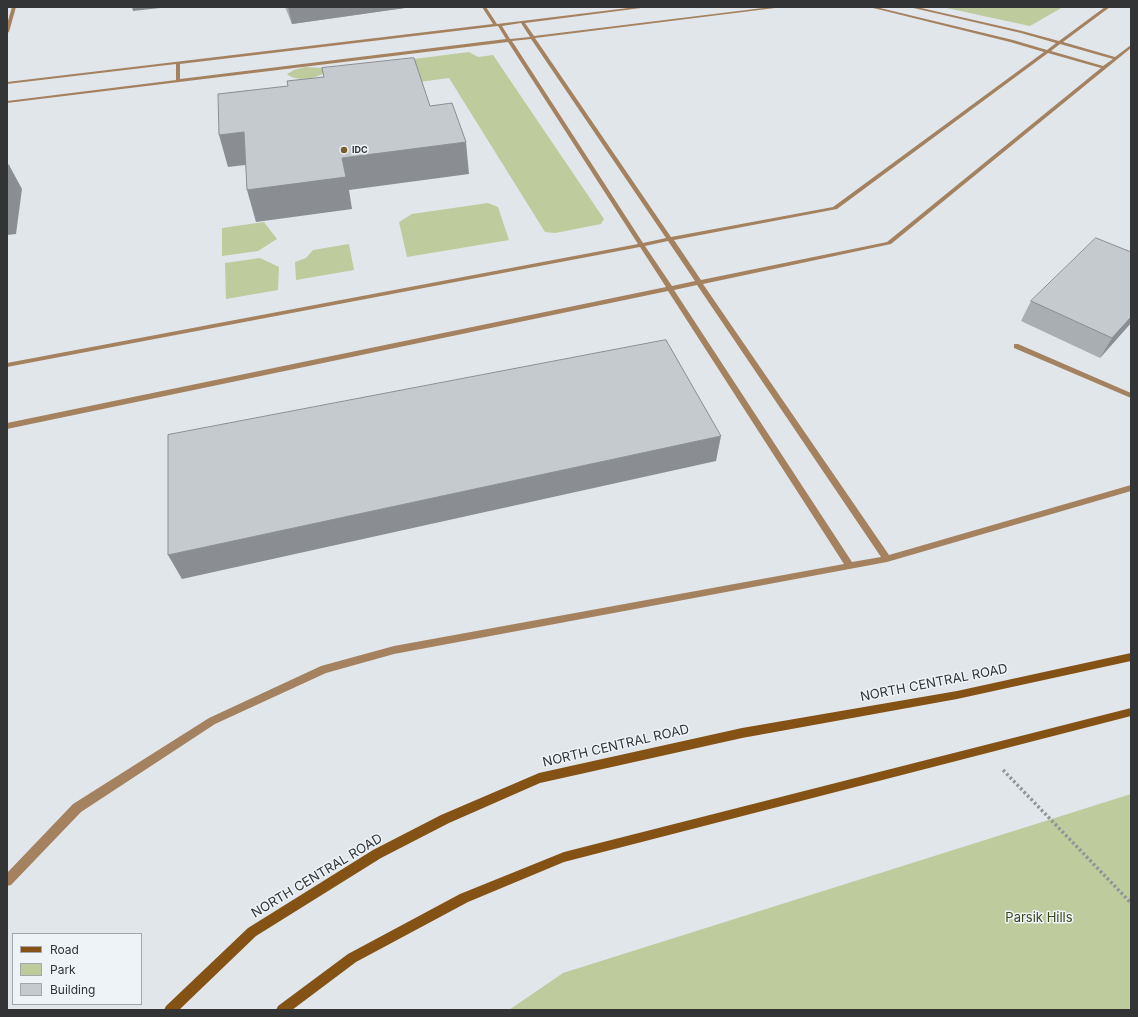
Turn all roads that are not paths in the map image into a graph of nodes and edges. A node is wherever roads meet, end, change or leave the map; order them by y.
1 (14, 7) edge
2 (484, 7) edge
3 (647, 7) edge
4 (781, 7) edge
5 (871, 7) edge
6 (912, 7) edge
7 (1108, 7) edge
8 (522, 22) junction
9 (498, 25) junction
10 (7, 32) edge
11 (532, 37) junction
12 (509, 40) junction
13 (1059, 43) junction
14 (1131, 46) edge
15 (1047, 52) junction
16 (1115, 58) junction
17 (178, 62) junction
18 (1104, 68) junction
19 (178, 81) junction
20 (7, 83) edge
21 (7, 102) edge
22 (669, 239) junction
23 (642, 244) junction
24 (698, 282) junction
25 (670, 288) junction
26 (1016, 346) dead end
27 (7, 365) edge
28 (1131, 396) edge
29 (7, 426) edge
30 (1131, 488) edge
31 (887, 559) junction
32 (850, 566) junction
33 (1131, 657) edge
34 (1131, 712) edge
35 (7, 881) edge
36 (170, 1010) edge
37 (282, 1010) edge

1 - 10 lane
2 - 9 lane
3 - 8 lane
4 - 11 lane
5 - 15 lane
6 - 13 lane
7 - 13 lane
8 - 9 lane
8 - 11 lane
9 - 12 lane
9 - 17 lane
11 - 12 lane
11 - 22 lane
12 - 19 lane
12 - 23 lane
13 - 15 lane
13 - 16 lane
14 - 16 lane
15 - 18 lane
15 - 22 lane
16 - 18 lane
17 - 19 lane
17 - 20 lane
18 - 24 lane
19 - 21 lane
22 - 23 lane
22 - 24 lane
23 - 25 lane
23 - 27 lane
24 - 25 lane
24 - 31 lane
25 - 29 lane
25 - 32 lane
26 - 28 lane
30 - 31 lane
31 - 32 lane
32 - 35 lane
33 - 36 main road, NORTH CENTRAL ROAD
34 - 37 main road

